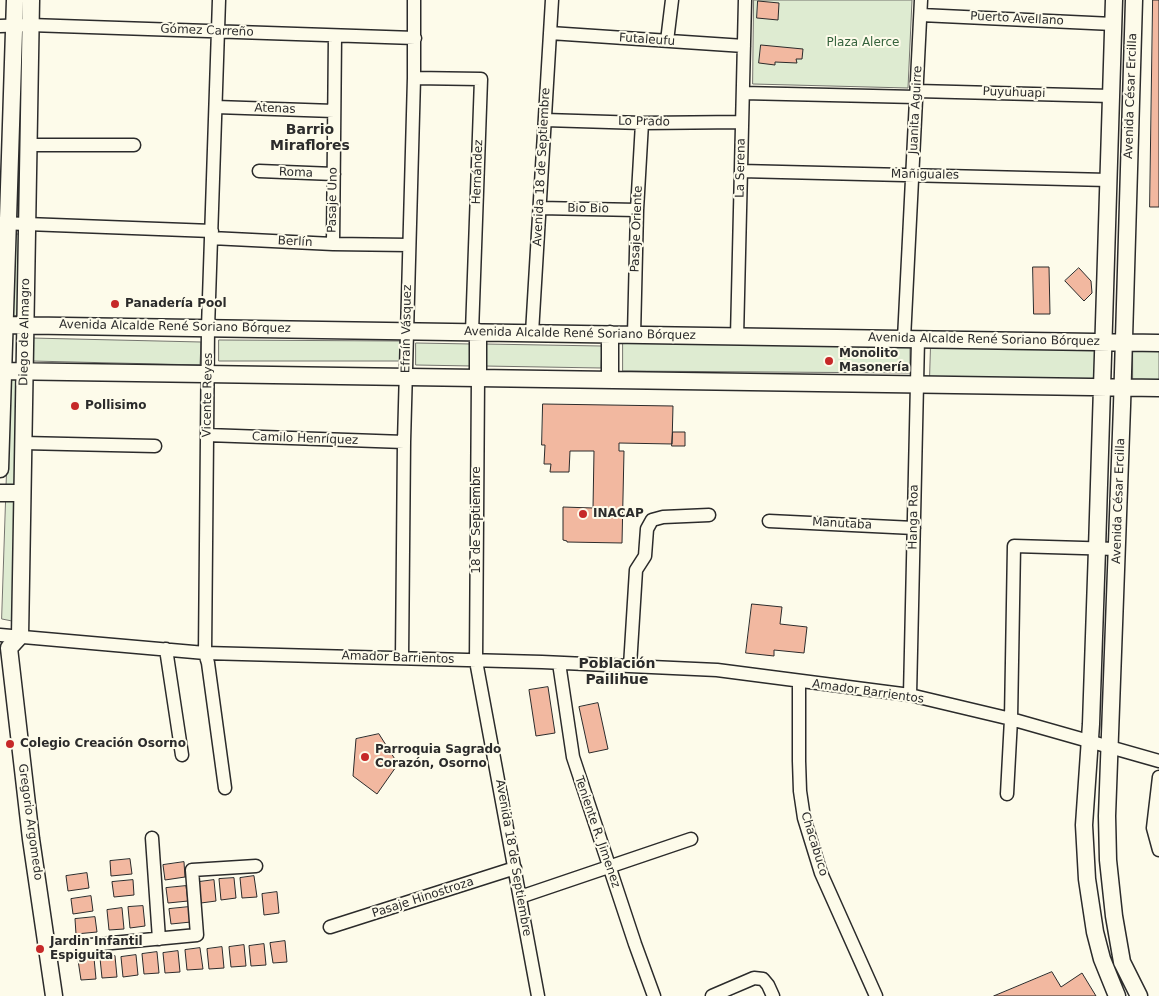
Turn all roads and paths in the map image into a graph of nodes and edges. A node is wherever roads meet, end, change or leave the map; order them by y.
1 (15, 0) edge
2 (31, 0) edge
3 (219, 0) edge
4 (414, 0) edge
5 (552, 0) edge
6 (672, 0) edge
7 (745, 0) edge
8 (921, 0) edge
9 (1114, 0) edge
10 (1134, 0) edge
11 (920, 15) junction
12 (1113, 24) junction
13 (15, 26) edge
14 (218, 32) junction
15 (550, 33) junction
16 (335, 36) junction
17 (415, 38) junction
18 (667, 41) junction
19 (744, 46) junction
20 (414, 78) junction
21 (743, 93) junction
22 (917, 94) junction
23 (1111, 96) junction
24 (216, 107) junction
25 (334, 111) junction
26 (545, 120) junction
27 (742, 122) junction
28 (642, 123) junction
29 (28, 145) junction
30 (134, 145) dead end
31 (259, 171) dead end
32 (741, 171) junction
33 (334, 174) junction
34 (912, 174) junction
35 (1108, 180) junction
36 (540, 208) junction
37 (637, 210) junction
38 (4, 223) edge
39 (27, 224) junction
40 (212, 235) junction
41 (333, 244) junction
42 (409, 245) junction
43 (2, 325) edge
44 (25, 325) junction
45 (208, 328) junction
46 (406, 331) junction
47 (475, 332) junction
48 (532, 333) junction
49 (610, 334) junction
50 (634, 334) junction
51 (737, 337) junction
52 (911, 339) junction
53 (1104, 342) junction
54 (1124, 342) junction
55 (1159, 343) edge
56 (2, 371) edge
57 (24, 371) junction
58 (208, 374) junction
59 (405, 377) junction
60 (478, 378) junction
61 (610, 380) junction
62 (916, 385) junction
63 (1102, 387) junction
64 (1123, 388) junction
65 (1159, 388) edge
66 (207, 435) junction
67 (23, 442) junction
68 (404, 442) junction
69 (155, 446) dead end
70 (0, 469) edge
71 (0, 493) edge
72 (22, 493) junction
73 (709, 515) dead end
74 (769, 521) dead end
75 (914, 528) junction
76 (1097, 550) junction
77 (1117, 550) junction
78 (7, 640) edge
79 (166, 649) junction
80 (205, 653) junction
81 (402, 658) junction
82 (476, 661) junction
83 (558, 663) junction
84 (630, 666) junction
85 (799, 682) junction
86 (910, 696) junction
87 (1011, 719) junction
88 (1089, 742) junction
89 (1110, 746) junction
90 (182, 755) dead end
91 (1159, 761) edge
92 (1159, 777) edge
93 (225, 788) dead end
94 (1007, 794) dead end
95 (152, 838) dead end
96 (691, 840) dead end
97 (1159, 850) edge
98 (1108, 860) junction
99 (1086, 862) junction
100 (256, 866) dead end
101 (609, 866) junction
102 (515, 868) junction
103 (520, 897) junction
104 (330, 927) dead end
105 (159, 939) junction
106 (48, 949) junction
107 (1102, 959) junction
108 (1122, 962) junction
109 (54, 996) edge
110 (538, 996) edge
111 (654, 996) edge
112 (712, 996) edge
113 (772, 996) edge
114 (876, 996) edge
115 (1117, 996) edge
116 (1139, 996) edge

1 - 13 main road, Diego de Almagro
2 - 13 main road, Diego de Almagro
3 - 14 street, Vicente Reyes
4 - 17 street, Efraín Vásquez
5 - 15 street, Avenida 18 de Septiembre
6 - 18 street
7 - 19 street, La Serena
8 - 11 street, Juanita Aguirre
9 - 12 main road, Avenida César Ercilla
10 - 54 main road, Avenida César Ercilla
11 - 12 street, Puerto Avellano
11 - 22 street, Juanita Aguirre
12 - 23 main road, Avenida César Ercilla
13 - 14 street, Gómez Carreño
13 - 29 main road, Diego de Almagro
13 - 38 main road, Diego de Almagro
14 - 16 street, Gómez Carreño
14 - 24 street, Vicente Reyes
15 - 18 street, Futaleufu
15 - 26 street, Avenida 18 de Septiembre
16 - 17 street, Gómez Carreño
16 - 25 street, Pasaje Uno
17 - 20 street, Efraín Vásquez
18 - 19 street, Futaleufu
19 - 21 street, La Serena
20 - 42 street, Efraín Vásquez
20 - 47 street, Hernández
21 - 22 street, Puyuhuapi
21 - 27 street, La Serena
22 - 23 street, Puyuhuapi
22 - 34 street, Juanita Aguirre
23 - 35 main road, Avenida César Ercilla
24 - 25 street, Atenas
24 - 40 street, Vicente Reyes
25 - 33 street, Pasaje Uno
26 - 28 street, Lo Prado
26 - 36 street, Avenida 18 de Septiembre
27 - 28 street, Lo Prado
27 - 32 street, La Serena
28 - 37 street, Pasaje Oriente
29 - 30 street
29 - 39 main road, Diego de Almagro
31 - 33 street, Roma
32 - 34 street, Mañiguales
32 - 51 street, La Serena
33 - 41 street, Pasaje Uno
34 - 35 street, Mañiguales
34 - 52 street, Juanita Aguirre
35 - 53 main road, Avenida César Ercilla
36 - 37 street, Bio Bio
36 - 48 street, Avenida 18 de Septiembre
37 - 50 street, Pasaje Oriente
38 - 39 street, Berlín
38 - 43 main road, Diego de Almagro
39 - 40 street, Berlín
39 - 44 main road, Diego de Almagro
40 - 41 street, Berlín
40 - 45 street, Vicente Reyes
41 - 42 street, Berlín
42 - 46 street, Efraín Vásquez
43 - 44 main road, Avenida Alcalde René Soriano Bórquez
43 - 56 main road, Diego de Almagro
44 - 45 main road, Avenida Alcalde René Soriano Bórquez
44 - 57 main road, Diego de Almagro
45 - 46 main road, Avenida Alcalde René Soriano Bórquez
45 - 58 street, Vicente Reyes
46 - 47 main road, Avenida Alcalde René Soriano Bórquez
46 - 59 street, Efraín Vásquez
47 - 48 main road, Avenida Alcalde René Soriano Bórquez
47 - 60 main road
48 - 49 main road, Avenida Alcalde René Soriano Bórquez
49 - 50 main road, Avenida Alcalde René Soriano Bórquez
49 - 61 main road
50 - 51 main road, Avenida Alcalde René Soriano Bórquez
51 - 52 main road, Avenida Alcalde René Soriano Bórquez
52 - 53 main road, Avenida Alcalde René Soriano Bórquez
52 - 62 street, Hanga Roa
53 - 54 main road, Avenida Alcalde René Soriano Bórquez
53 - 63 main road, Avenida César Ercilla
54 - 55 main road, Avenida Alcalde René Soriano Bórquez
54 - 64 main road, Avenida César Ercilla
56 - 57 main road
56 - 70 main road, Diego de Almagro
57 - 58 main road
57 - 67 main road, Diego de Almagro
58 - 59 main road
58 - 66 street, Vicente Reyes
59 - 60 main road
59 - 68 street, Efraín Vásquez
60 - 61 main road
60 - 82 street, 18 de Septiembre
61 - 62 main road
62 - 63 main road
62 - 75 street, Hanga Roa
63 - 64 main road
63 - 76 main road, Avenida César Ercilla
64 - 65 main road
64 - 77 main road, Avenida César Ercilla
66 - 68 street, Camilo Henríquez
66 - 80 street, Vicente Reyes
67 - 69 street
67 - 72 main road, Diego de Almagro
68 - 81 street, Efraín Vásquez
71 - 72 main road
72 - 78 main road, Diego de Almagro
73 - 84 street
74 - 75 street, Manutaba
75 - 86 street, Hanga Roa
76 - 77 street
76 - 87 street
76 - 88 main road, Avenida César Ercilla
77 - 89 main road, Avenida César Ercilla
78 - 79 street, Amador Barrientos
78 - 106 main road, Gregorio Argomedo
79 - 80 street, Amador Barrientos
79 - 90 street
80 - 81 street, Amador Barrientos
80 - 93 street, Vicente Reyes
81 - 82 street, Amador Barrientos
82 - 83 street, Amador Barrientos
82 - 102 street, Avenida 18 de Septiembre
83 - 84 street, Amador Barrientos
83 - 101 street, Teniente R. Jimenez
84 - 85 street, Amador Barrientos
85 - 86 street, Amador Barrientos
85 - 114 street, Chacabuco
86 - 87 street, Amador Barrientos
87 - 88 street, Amador Barrientos
87 - 94 street
88 - 89 street, Amador Barrientos
88 - 99 main road, Avenida César Ercilla
89 - 91 street, Amador Barrientos
89 - 98 main road, Avenida César Ercilla
92 - 97 street
95 - 105 street
96 - 101 street
98 - 99 main road
98 - 108 main road, Avenida César Ercilla
99 - 107 main road, Avenida César Ercilla
100 - 105 street
101 - 103 street
101 - 111 street, Teniente R. Jimenez
102 - 103 street, Avenida 18 de Septiembre
102 - 104 street, Pasaje Hinostroza
103 - 110 street, Avenida 18 de Septiembre
105 - 106 street
106 - 109 main road, Gregorio Argomedo
107 - 108 main road
107 - 115 main road, Avenida César Ercilla
108 - 116 main road, Avenida César Ercilla
112 - 113 street

